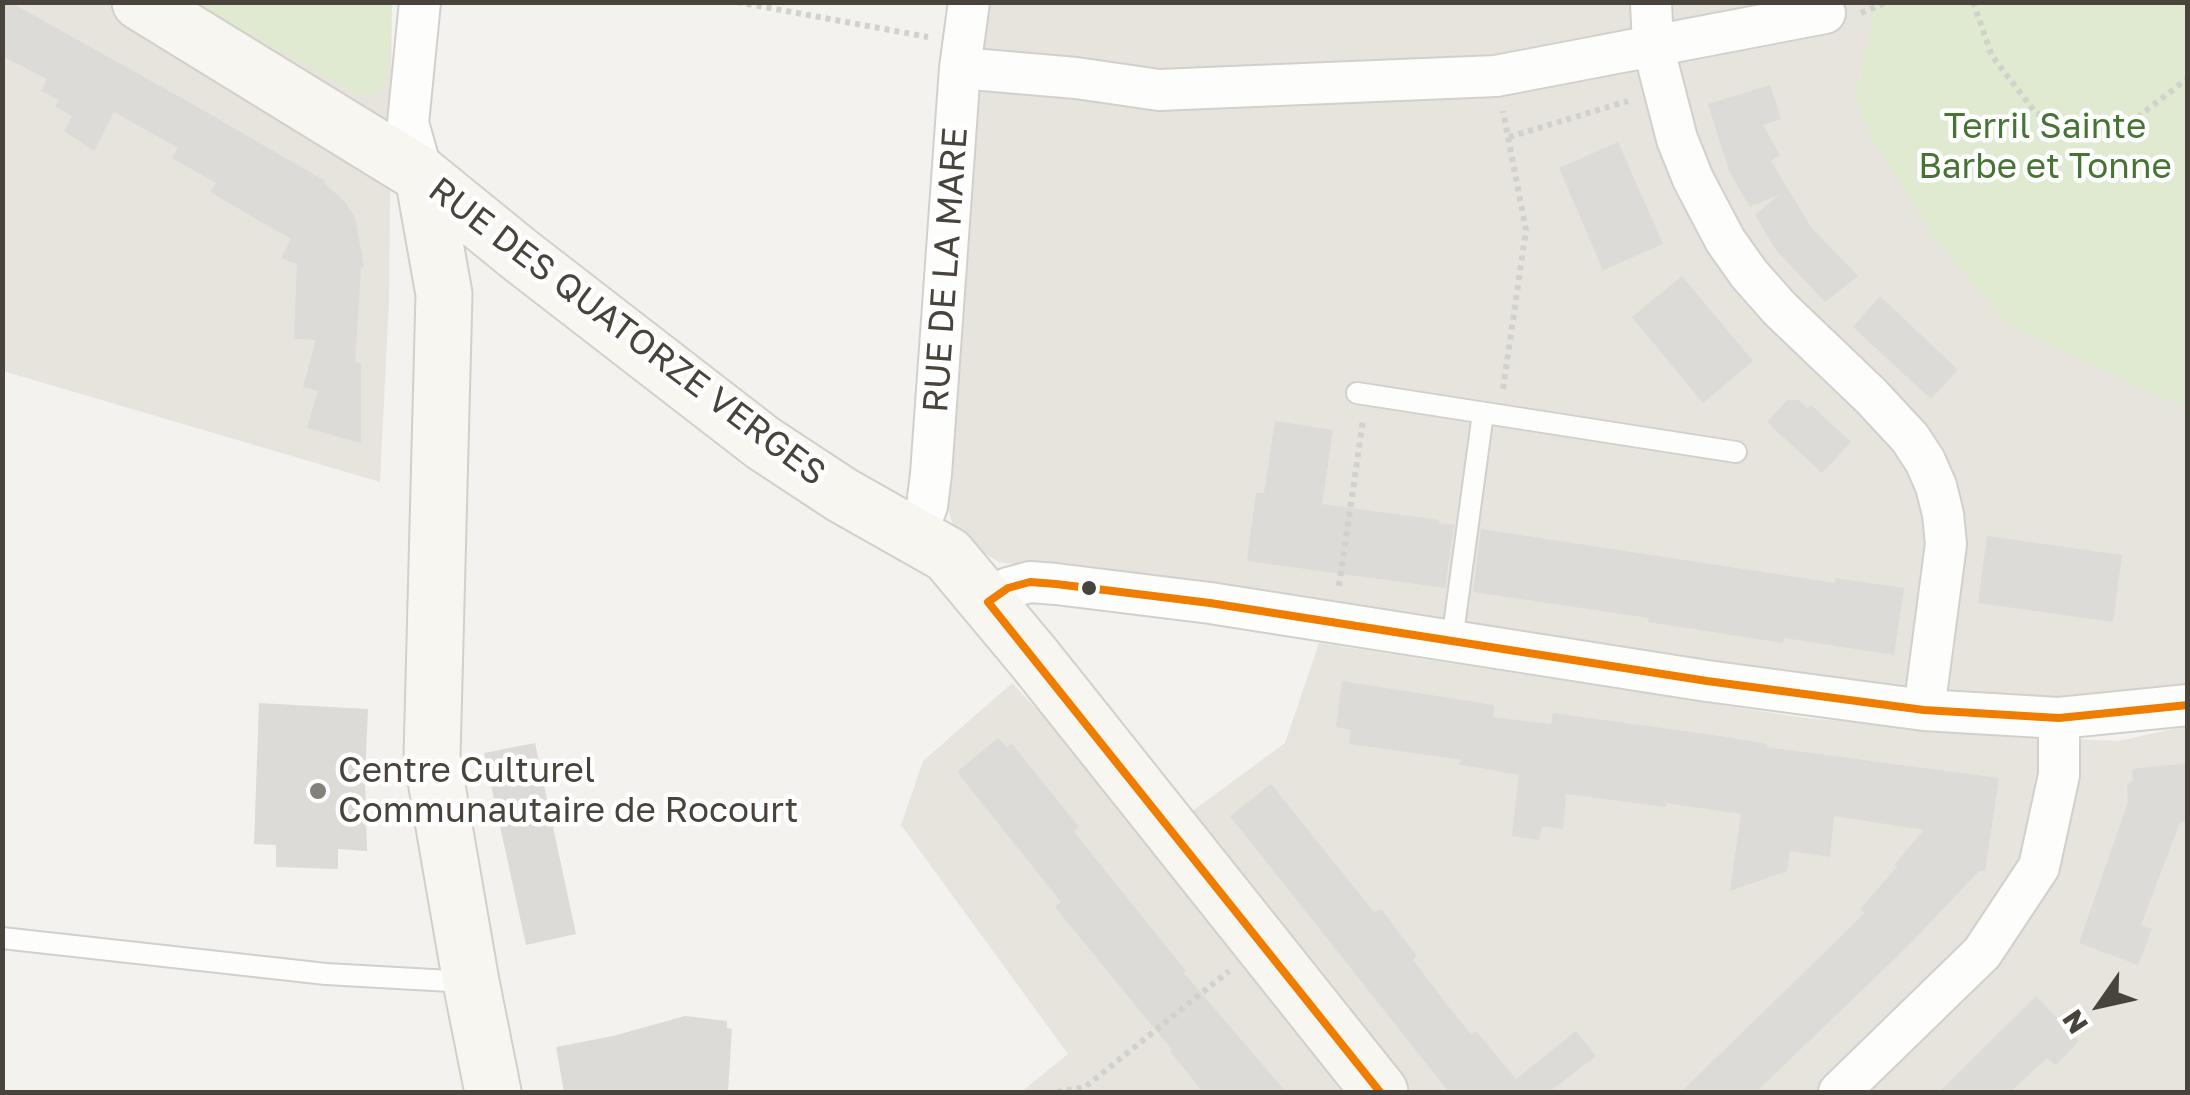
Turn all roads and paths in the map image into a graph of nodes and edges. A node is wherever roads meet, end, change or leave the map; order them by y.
1 (140, 2) edge
2 (420, 2) edge
3 (737, 2) edge
4 (968, 2) edge
5 (1651, 2) edge
6 (1973, 2) edge
7 (1825, 13) dead end
8 (1653, 46) junction
9 (962, 56) junction
10 (1496, 76) junction
11 (2188, 78) edge
12 (1663, 90) junction
13 (1509, 137) junction
14 (423, 176) junction
15 (1362, 394) joint
16 (1491, 414) junction
17 (1736, 452) dead end
18 (916, 535) junction
19 (988, 602) junction
20 (1334, 623) junction
21 (1452, 641) junction
22 (2188, 706) edge
23 (1924, 710) junction
24 (2059, 718) junction
25 (2, 938) edge
26 (1262, 944) junction
27 (471, 982) junction
28 (494, 1092) edge
29 (1057, 1092) edge
30 (1380, 1092) edge
31 (1839, 1092) edge

1 - 14 street, RUE DES QUATORZE VERGES
2 - 14 street
3 - 9 path
4 - 9 street, RUE DE LA MARE
5 - 8 street
6 - 11 path
7 - 8 street
8 - 10 street
8 - 12 street
9 - 10 street
9 - 18 street, RUE DE LA MARE
10 - 13 path
12 - 13 path
12 - 23 street
13 - 16 path
14 - 18 street, RUE DES QUATORZE VERGES
14 - 27 street
15 - 16 lane
15 - 20 path
16 - 17 lane
16 - 21 lane
18 - 19 street, RUE DES QUATORZE VERGES
19 - 20 street
19 - 26 street, RUE DES QUATORZE VERGES
20 - 21 street
21 - 23 street
22 - 24 street
23 - 24 street
24 - 31 street
25 - 27 lane
26 - 29 path
26 - 30 street, RUE DES QUATORZE VERGES
27 - 28 street

